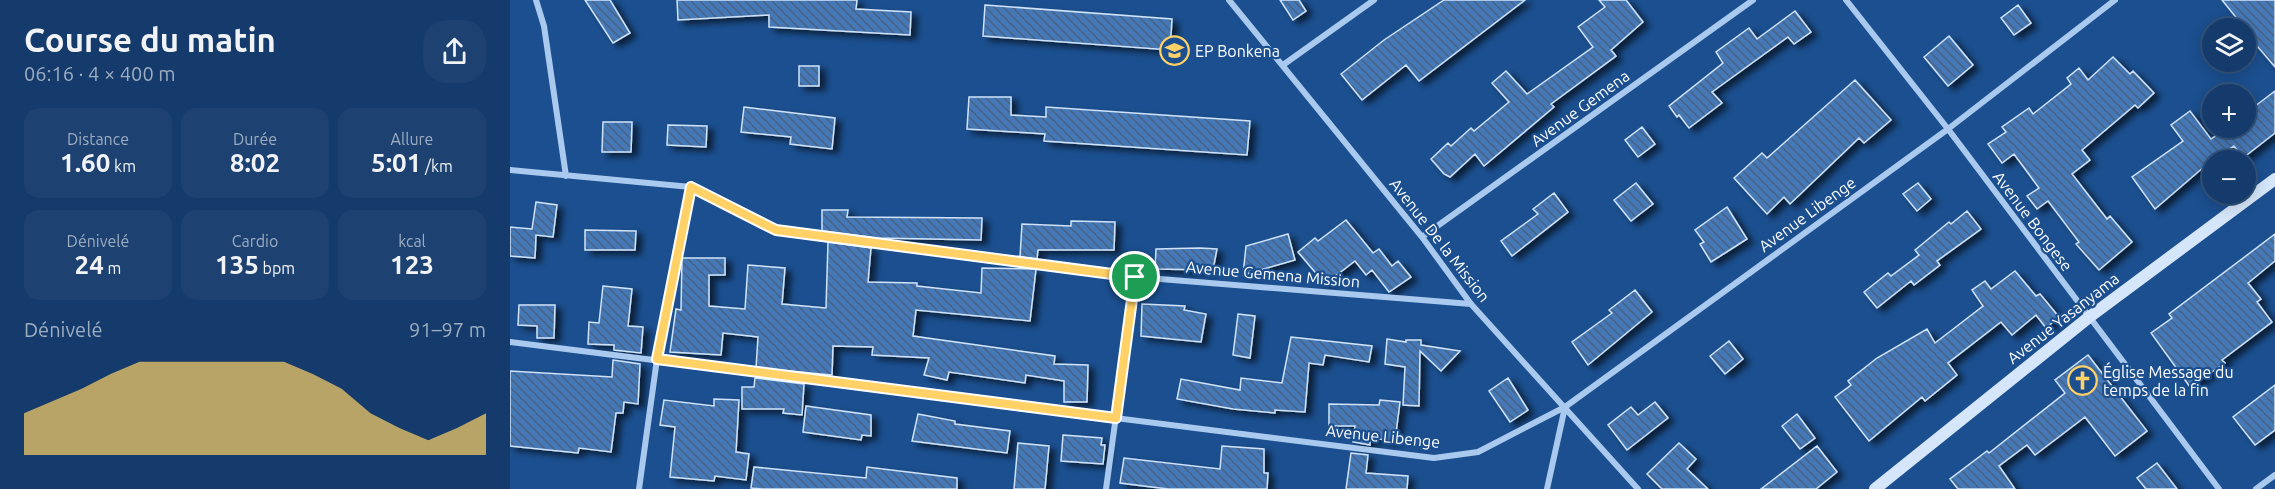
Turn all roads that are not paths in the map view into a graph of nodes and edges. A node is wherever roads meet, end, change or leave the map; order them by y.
1 (536, 0) edge
2 (1229, 0) edge
3 (1374, 0) edge
4 (1753, 0) edge
5 (1846, 0) edge
6 (2115, 0) edge
7 (1282, 65) junction
8 (1948, 129) junction
9 (510, 170) edge
10 (566, 176) junction
11 (2275, 179) edge
12 (691, 187) junction
13 (1422, 237) junction
14 (1135, 277) junction
15 (1471, 304) junction
16 (2088, 318) junction
17 (510, 342) edge
18 (657, 359) junction
19 (1565, 406) junction
20 (1116, 418) junction
21 (2275, 475) edge
22 (639, 489) edge
23 (1106, 489) edge
24 (1547, 489) edge
25 (1638, 489) edge
26 (1875, 489) edge
27 (2219, 489) edge
28 (2256, 489) edge

1 - 10 street
2 - 7 street, Avenue De la Mission
3 - 7 street
4 - 13 street, Avenue Gemena
5 - 8 street, Avenue Bongese
6 - 8 street, Avenue Libenge
7 - 13 street, Avenue De la Mission
8 - 16 street, Avenue Bongese
8 - 19 street, Avenue Libenge
9 - 10 street, Avenue Gemena Mission
10 - 12 street, Avenue Gemena Mission
11 - 16 street, Avenue Yasanyama
12 - 14 street, Avenue Gemena Mission
12 - 18 street
13 - 15 street, Avenue De la Mission
14 - 15 street, Avenue Gemena Mission
14 - 20 street
15 - 19 street, Avenue De la Mission
16 - 26 street, Avenue Yasanyama
16 - 27 street, Avenue Bongese
17 - 18 street, Avenue Libenge
18 - 20 street, Avenue Libenge
18 - 22 street
19 - 20 street, Avenue Libenge
19 - 24 street
19 - 25 street, Avenue De la Mission
20 - 23 street
21 - 28 street

